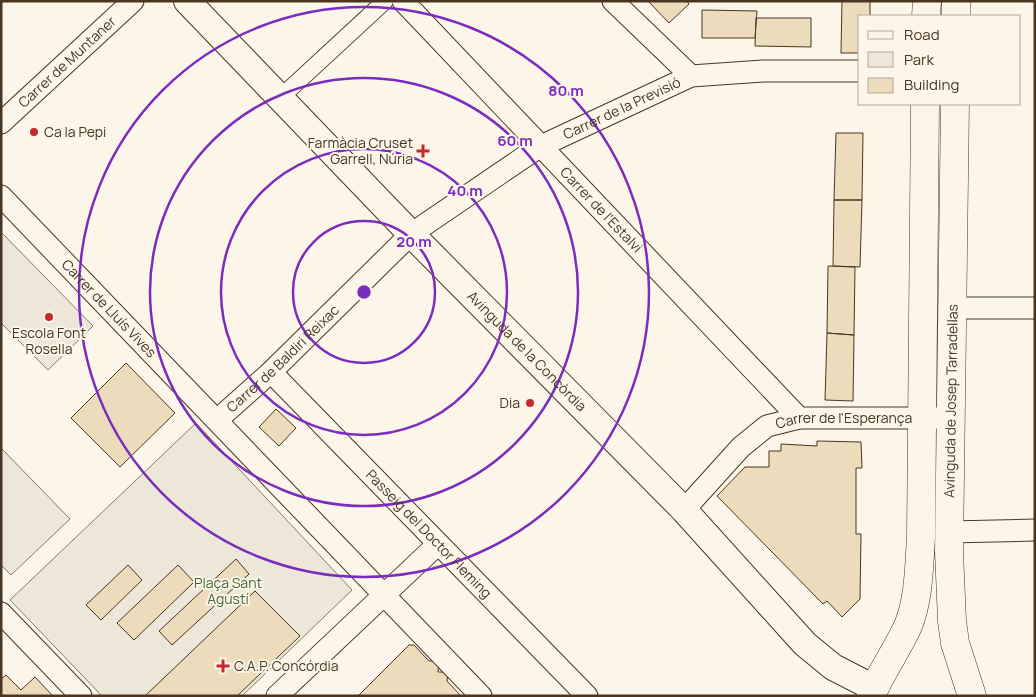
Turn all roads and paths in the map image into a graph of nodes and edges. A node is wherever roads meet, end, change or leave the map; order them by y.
1 (133, 1) edge
2 (187, 1) edge
3 (385, 1) edge
4 (403, 1) edge
5 (613, 1) edge
6 (927, 1) edge
7 (956, 1) edge
8 (926, 15) edge
9 (956, 15) edge
10 (858, 71) edge
11 (692, 76) junction
12 (280, 98) junction
13 (926, 105) edge
14 (955, 105) edge
15 (1, 123) edge
16 (539, 147) junction
17 (1, 196) edge
18 (411, 234) junction
19 (952, 308) junction
20 (1035, 308) edge
21 (271, 372) junction
22 (950, 417) junction
23 (799, 418) junction
24 (922, 419) junction
25 (217, 420) junction
26 (684, 510) junction
27 (1035, 530) edge
28 (949, 532) junction
29 (438, 544) junction
30 (384, 594) junction
31 (5, 624) edge
32 (875, 694) edge
33 (81, 696) edge
34 (277, 696) edge
35 (481, 696) edge
36 (587, 696) edge
37 (972, 696) edge

1 - 15 street, Carrer de Muntaner
2 - 12 street, Avinguda de la Concòrdia
3 - 12 street
4 - 16 street, Carrer de l'Estalvi
5 - 11 street
6 - 8 main road
7 - 9 main road
10 - 11 street, Carrer de la Previsió
11 - 16 street, Carrer de la Previsió
12 - 18 street, Avinguda de la Concòrdia
13 - 24 main road, Avinguda de Josep Tarradellas
14 - 19 main road, Avinguda de Josep Tarradellas
16 - 18 street, Carrer de la Previsió
16 - 23 street, Carrer de l'Estalvi
17 - 25 street, Carrer de Lluís Vives
18 - 21 street, Carrer de Baldiri Reixac
18 - 26 street, Avinguda de la Concòrdia
19 - 20 street
19 - 22 main road, Avinguda de Josep Tarradellas
21 - 25 street, Carrer de Baldiri Reixac
21 - 29 street, Passeig del Doctor Fleming
22 - 24 street, Carrer de l'Esperança
22 - 28 main road, Avinguda de Josep Tarradellas
23 - 24 street, Carrer de l'Esperança
23 - 26 street, Carrer de l'Esperança
24 - 32 main road, Avinguda de Josep Tarradellas
25 - 30 street
26 - 32 street, Avinguda de la Concòrdia
27 - 28 street
28 - 37 main road, Avinguda de Josep Tarradellas
29 - 30 street
29 - 36 street, Passeig del Doctor Fleming
30 - 34 street
30 - 35 street
31 - 33 street

